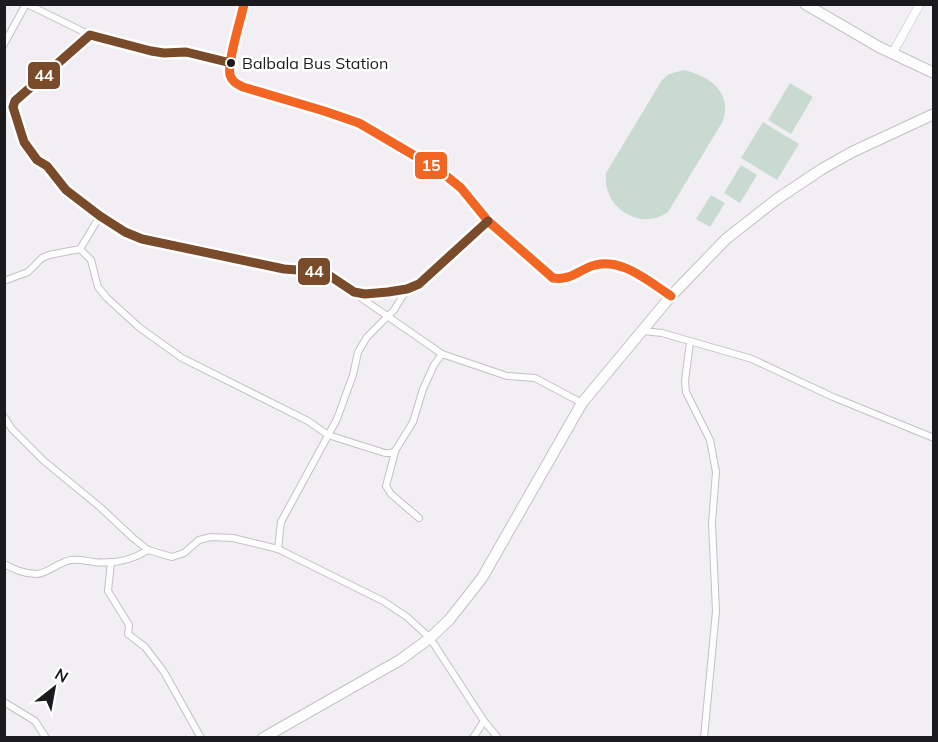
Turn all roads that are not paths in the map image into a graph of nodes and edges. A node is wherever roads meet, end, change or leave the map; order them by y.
1 (27, 4) edge
2 (244, 4) edge
3 (805, 4) edge
4 (920, 4) edge
5 (90, 35) junction
6 (4, 44) edge
7 (892, 54) junction
8 (231, 63) junction
9 (933, 73) edge
10 (4, 105) edge
11 (13, 107) junction
12 (933, 114) edge
13 (100, 216) junction
14 (488, 221) junction
15 (80, 249) junction
16 (4, 281) edge
17 (407, 289) junction
18 (354, 292) junction
19 (671, 296) junction
20 (388, 317) junction
21 (642, 331) junction
22 (690, 342) junction
23 (442, 354) junction
24 (582, 403) junction
25 (4, 417) edge
26 (328, 435) junction
27 (933, 438) edge
28 (395, 451) junction
29 (419, 518) dead end
30 (278, 549) junction
31 (148, 550) junction
32 (111, 562) junction
33 (4, 564) edge
34 (430, 638) junction
35 (4, 702) edge
36 (484, 721) junction
37 (46, 738) edge
38 (201, 738) edge
39 (263, 738) edge
40 (473, 738) edge
41 (498, 738) edge
42 (705, 738) edge

1 - 5 street
1 - 6 street
2 - 8 street
3 - 7 main road
4 - 7 street
5 - 8 street
5 - 11 street
7 - 9 main road
8 - 14 street
10 - 11 street
11 - 13 street
12 - 19 main road
13 - 15 street
13 - 18 street
14 - 17 street
14 - 19 street
15 - 16 street
15 - 26 street
17 - 18 street
17 - 20 street
18 - 20 street
19 - 21 main road
20 - 23 street
20 - 26 street
21 - 22 street
21 - 24 main road
22 - 27 street
22 - 42 street
23 - 24 street
23 - 28 street
24 - 34 main road
25 - 31 street
26 - 28 street
26 - 30 street
28 - 29 street
30 - 31 street
30 - 34 street
31 - 32 street
32 - 33 street
32 - 38 street
34 - 36 street
34 - 39 main road
35 - 37 street
36 - 40 street
36 - 41 street

